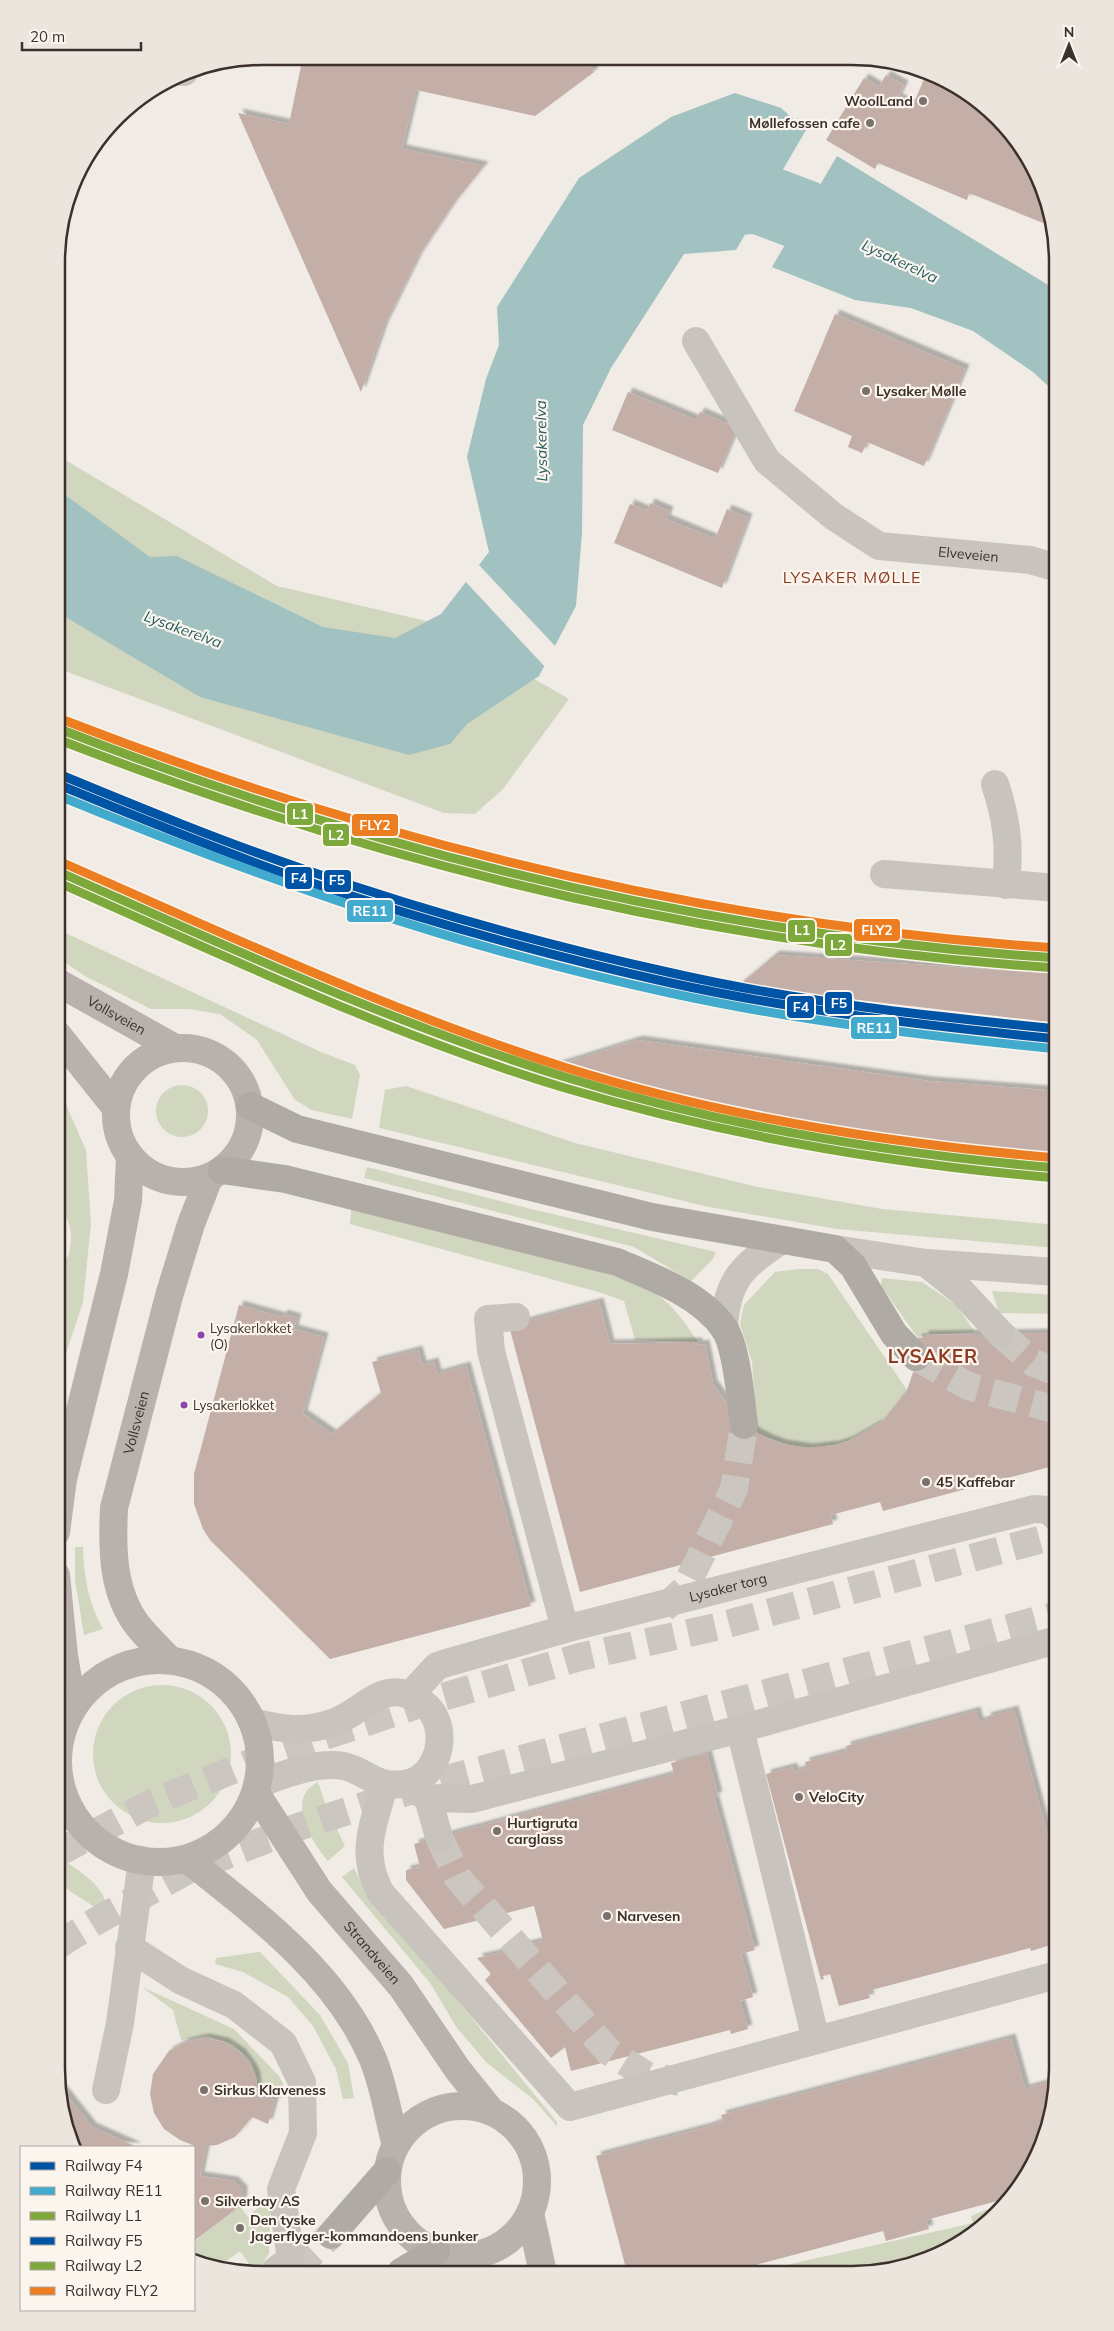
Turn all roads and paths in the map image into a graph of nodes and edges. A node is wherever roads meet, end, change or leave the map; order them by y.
1 (696, 341) dead end
2 (1049, 565) edge
3 (995, 784) dead end
4 (884, 874) dead end
5 (1006, 885) junction
6 (1049, 887) edge
7 (65, 987) edge
8 (65, 1045) edge
9 (175, 1048) junction
10 (250, 1106) junction
11 (116, 1108) junction
12 (130, 1156) junction
13 (215, 1174) junction
14 (782, 1240) junction
15 (835, 1249) junction
16 (926, 1263) junction
17 (1049, 1271) edge
18 (516, 1317) dead end
19 (724, 1328) junction
20 (1001, 1334) tunnel mouth
21 (916, 1357) tunnel mouth
22 (744, 1425) tunnel mouth
23 (65, 1471) edge
24 (1049, 1511) edge
25 (565, 1629) junction
26 (1049, 1642) edge
27 (170, 1660) junction
28 (65, 1685) edge
29 (410, 1695) junction
30 (66, 1714) edge
31 (253, 1722) junction
32 (740, 1729) junction
33 (257, 1788) junction
34 (406, 1789) junction
35 (65, 1806) edge
36 (439, 1837) tunnel mouth
37 (187, 1859) junction
38 (142, 1860) junction
39 (129, 1947) junction
40 (1049, 1977) edge
41 (816, 2040) junction
42 (106, 2090) dead end
43 (491, 2111) junction
44 (396, 2145) junction
45 (387, 2171) junction
46 (530, 2213) junction
47 (331, 2235) tunnel mouth
48 (455, 2260) edge
49 (281, 2266) edge
50 (428, 2266) edge
51 (541, 2266) edge

1 - 2 lane, Elveveien
3 - 5 lane
4 - 5 lane
5 - 6 lane
7 - 9 main road, Vollsveien
8 - 11 main road
9 - 10 main road
9 - 11 main road
10 - 13 main road
10 - 14 highway
11 - 12 main road
12 - 13 main road
12 - 23 main road
13 - 19 highway
13 - 27 main road, Vollsveien
14 - 15 highway
14 - 19 lane
15 - 16 lane
15 - 21 highway
16 - 17 lane
16 - 20 lane
18 - 25 lane
19 - 22 highway
24 - 25 lane, Lysaker torg
25 - 29 lane, Lysaker torg
26 - 32 lane
27 - 30 main road
27 - 31 main road
28 - 30 main road
29 - 31 lane
29 - 34 lane
31 - 33 main road
32 - 34 lane
32 - 41 lane
33 - 34 lane
33 - 37 main road
33 - 43 main road, Strandveien
34 - 36 lane
34 - 41 lane
35 - 38 main road
37 - 38 main road
37 - 44 main road
38 - 39 lane
39 - 42 lane
39 - 49 lane
40 - 41 lane
43 - 44 main road
43 - 46 main road
44 - 45 main road
45 - 47 highway
45 - 48 main road
46 - 48 main road
46 - 51 main road
48 - 50 highway

